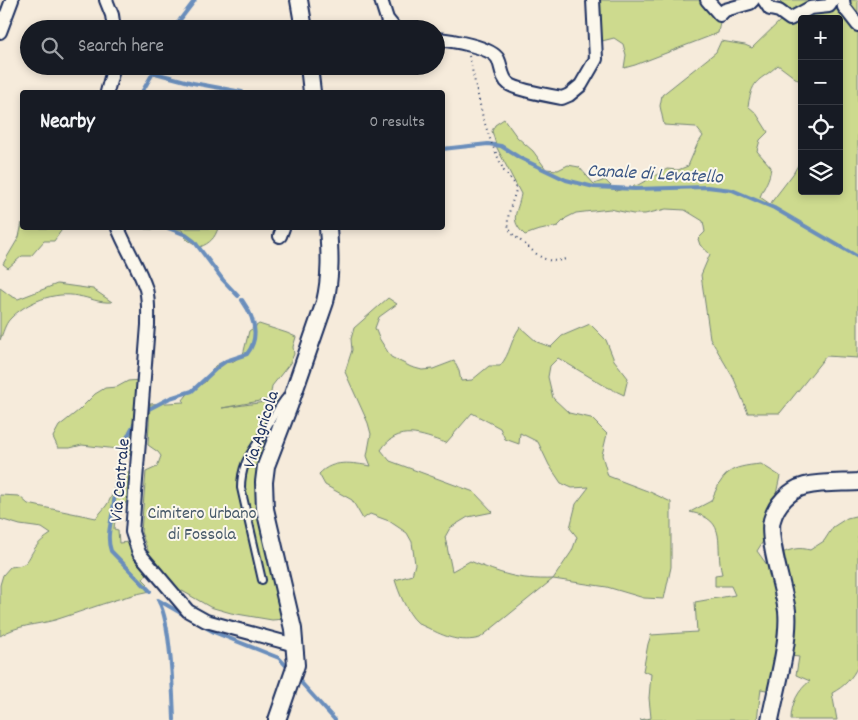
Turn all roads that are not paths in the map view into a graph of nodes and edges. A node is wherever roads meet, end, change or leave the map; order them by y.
1 (12, 0) edge
2 (106, 0) edge
3 (299, 0) edge
4 (381, 0) edge
5 (593, 0) edge
6 (707, 0) edge
7 (753, 0) edge
8 (764, 0) edge
9 (833, 0) edge
10 (843, 0) edge
11 (113, 20) edge
12 (302, 20) edge
13 (388, 20) edge
14 (858, 25) edge
15 (0, 32) edge
16 (445, 40) edge
17 (112, 75) edge
18 (310, 75) edge
19 (108, 90) edge
20 (312, 90) edge
21 (119, 230) edge
22 (328, 230) edge
23 (295, 385) junction
24 (858, 482) edge
25 (262, 580) dead end
26 (295, 645) junction
27 (277, 720) edge
28 (770, 720) edge

1 - 15 street
2 - 11 street
3 - 12 street
4 - 13 street
5 - 16 street
6 - 7 street
8 - 9 street
10 - 14 street
17 - 19 street
18 - 20 street
21 - 26 street, Via Centrale
22 - 23 street, Via Agricola
23 - 25 lane
23 - 26 street, Via Agricola
24 - 28 street
26 - 27 street, Via Agricola

